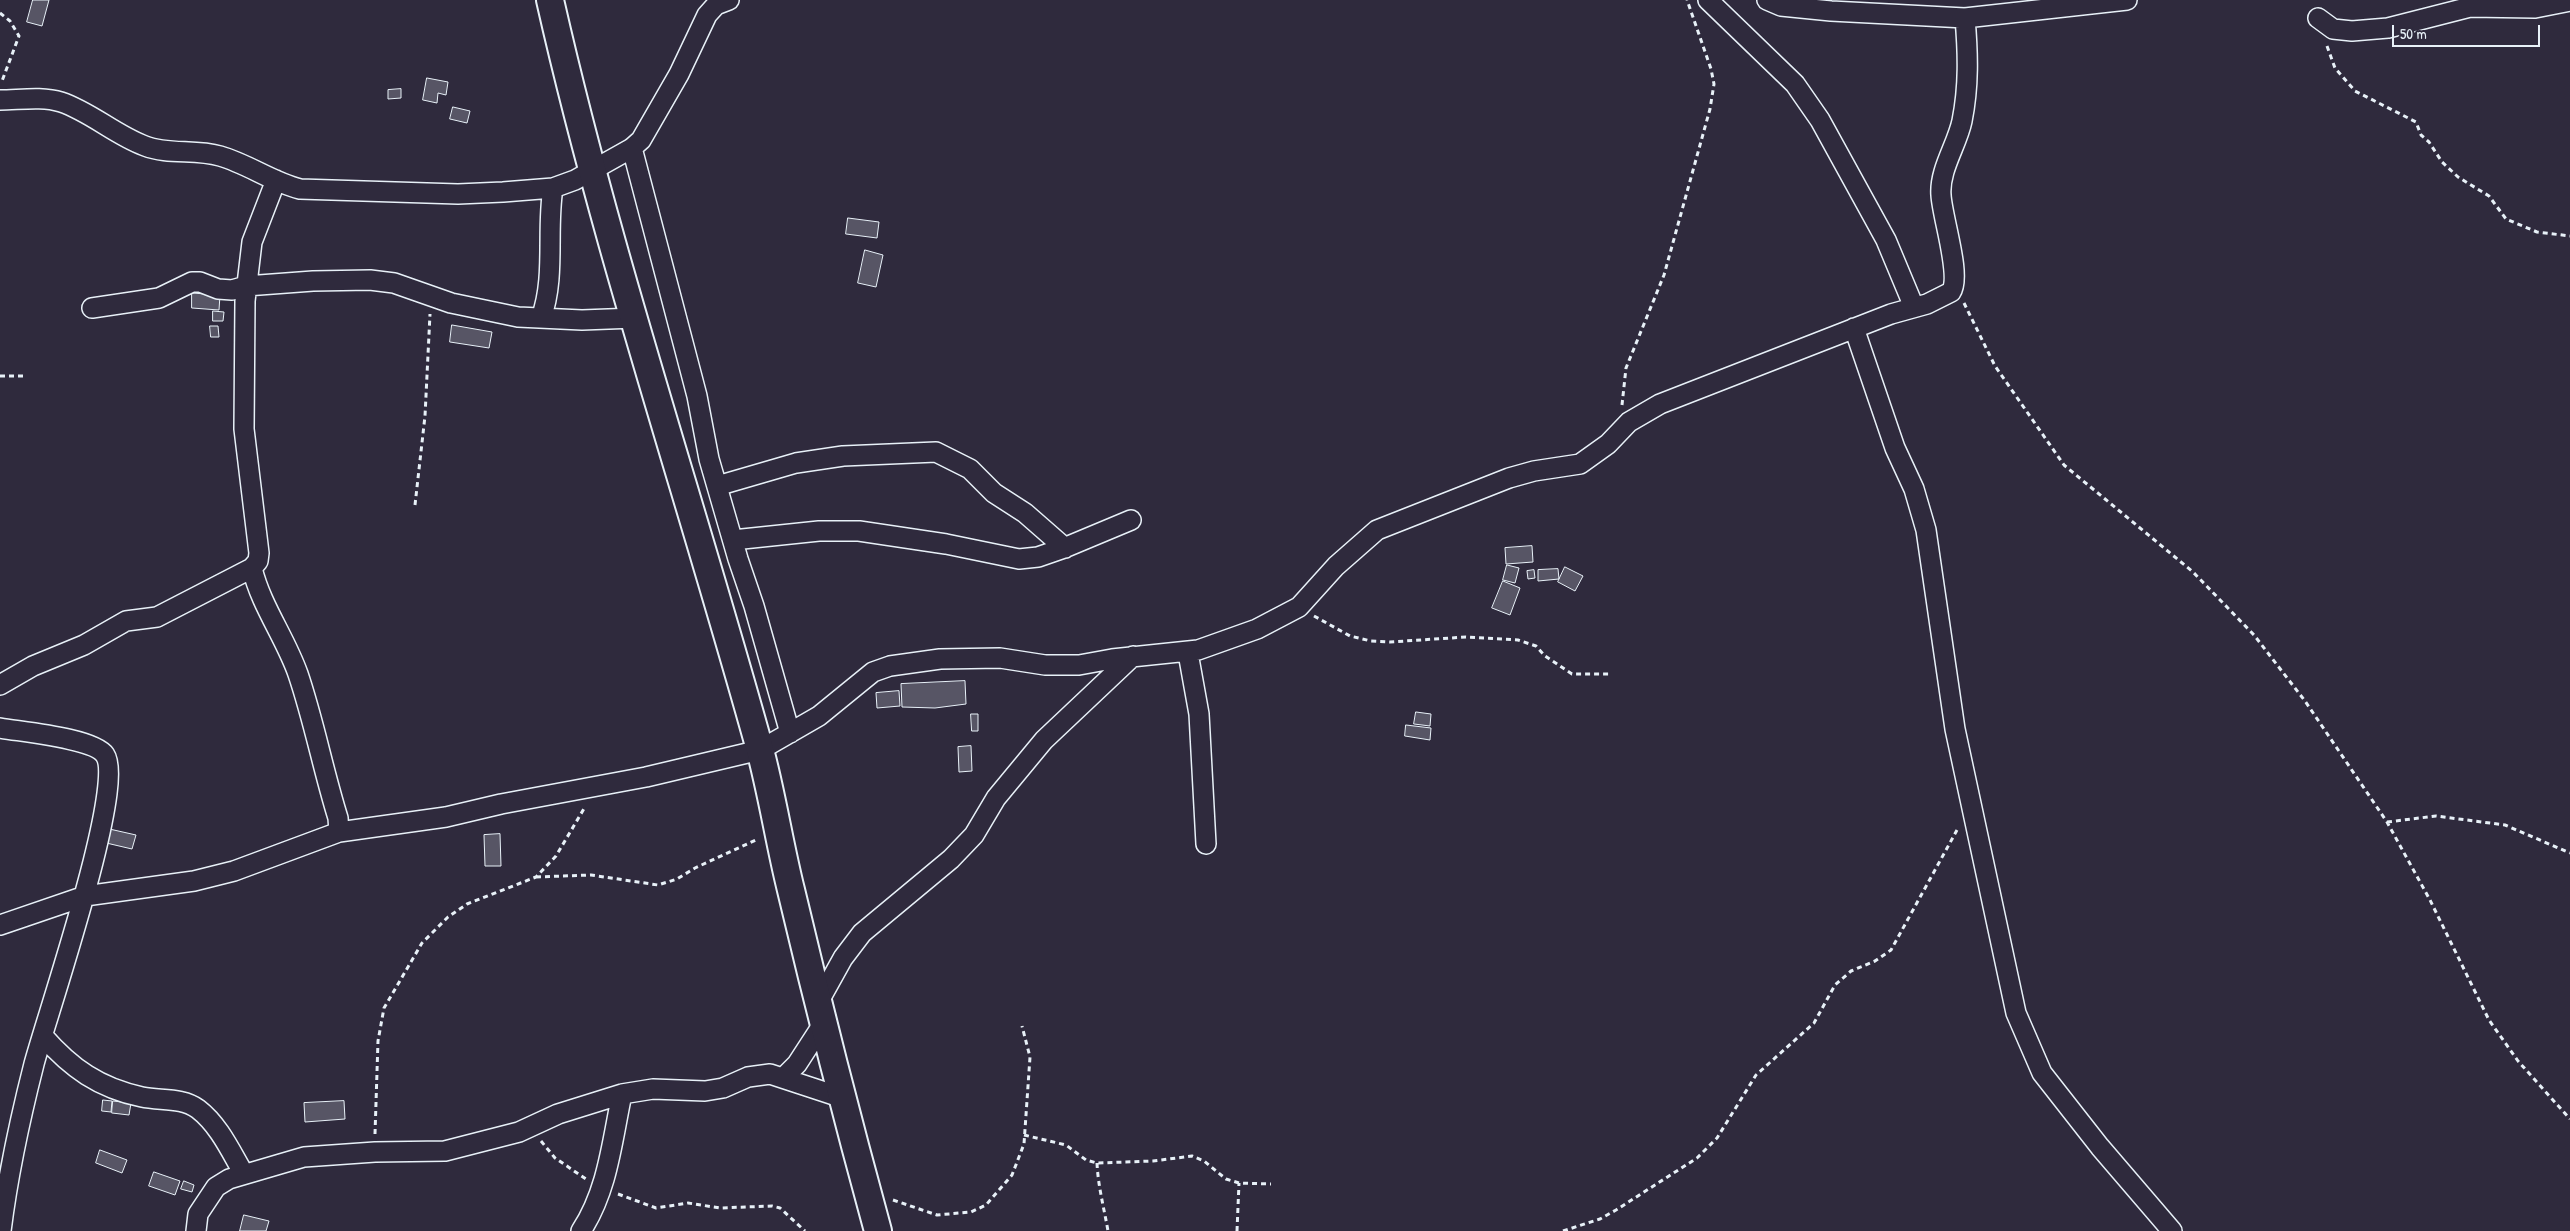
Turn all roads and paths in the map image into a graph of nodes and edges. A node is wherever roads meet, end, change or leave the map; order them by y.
1 (550, 0) edge
2 (729, 0) edge
3 (1687, 0) edge
4 (1708, 0) edge
5 (1767, 0) edge
6 (2127, 0) edge
7 (2570, 1) edge
8 (0, 13) edge
9 (1965, 18) junction
10 (2318, 18) joint
11 (0, 85) edge
12 (0, 100) edge
13 (632, 148) junction
14 (592, 170) junction
15 (276, 180) junction
16 (553, 188) junction
17 (2570, 236) edge
18 (246, 286) junction
19 (1951, 291) junction
20 (434, 298) junction
21 (1918, 307) junction
22 (92, 308) dead end
23 (541, 318) junction
24 (635, 318) junction
25 (1854, 328) junction
26 (0, 376) edge
27 (23, 376) dead end
28 (1620, 430) junction
29 (717, 486) junction
30 (415, 505) dead end
31 (1131, 520) dead end
32 (732, 540) junction
33 (1065, 548) junction
34 (252, 568) junction
35 (1299, 607) junction
36 (1188, 652) junction
37 (1133, 656) junction
38 (1612, 674) dead end
39 (0, 685) edge
40 (0, 728) edge
41 (790, 734) junction
42 (760, 750) junction
43 (595, 787) junction
44 (1972, 806) junction
45 (2387, 822) junction
46 (339, 832) junction
47 (777, 832) junction
48 (1206, 844) dead end
49 (2570, 853) edge
50 (536, 877) junction
51 (85, 896) junction
52 (0, 924) edge
53 (820, 1013) junction
54 (1022, 1026) dead end
55 (43, 1036) junction
56 (784, 1077) junction
57 (622, 1094) junction
58 (843, 1098) junction
59 (2570, 1119) edge
60 (529, 1128) junction
61 (1024, 1135) junction
62 (375, 1152) junction
63 (1097, 1163) junction
64 (244, 1174) junction
65 (1239, 1183) junction
66 (1271, 1184) dead end
67 (602, 1189) junction
68 (866, 1189) junction
69 (1, 1231) edge
70 (196, 1231) edge
71 (581, 1231) edge
72 (805, 1231) edge
73 (878, 1231) edge
74 (1108, 1231) edge
75 (1237, 1231) edge
76 (1563, 1231) edge
77 (2172, 1231) edge

1 - 14 main road
2 - 13 street
3 - 28 path
4 - 21 street
5 - 9 street
6 - 9 street
7 - 10 street
8 - 11 path
9 - 19 street
10 - 17 path
12 - 15 street
13 - 14 street
13 - 29 street
14 - 16 street
14 - 24 main road
15 - 16 street
15 - 18 street
16 - 23 street
18 - 20 street
18 - 22 street
18 - 34 street
19 - 21 street
19 - 45 path
20 - 23 street
20 - 30 path
21 - 25 street
23 - 24 street
24 - 42 main road
25 - 28 street
25 - 44 street
26 - 27 path
28 - 35 street
29 - 32 street
29 - 33 street
31 - 33 street
32 - 33 street
32 - 41 street
34 - 39 street
34 - 46 street
35 - 36 street
35 - 38 path
36 - 37 street
36 - 48 street
37 - 41 street
37 - 53 street
40 - 51 street
41 - 42 street
42 - 43 street
42 - 47 main road
43 - 46 street
43 - 50 path
44 - 76 path
44 - 77 street
45 - 49 path
45 - 59 path
46 - 51 street
47 - 50 path
47 - 53 main road
50 - 62 path
51 - 52 street
51 - 55 street
53 - 56 street
53 - 58 main road
54 - 61 path
55 - 64 street
55 - 69 street
56 - 57 street
56 - 58 street
57 - 60 street
57 - 67 street
58 - 68 main road
60 - 62 street
60 - 67 path
61 - 63 path
61 - 68 path
62 - 64 street
63 - 65 path
63 - 74 path
64 - 70 street
65 - 66 path
65 - 75 path
67 - 71 street
67 - 72 path
68 - 73 main road

